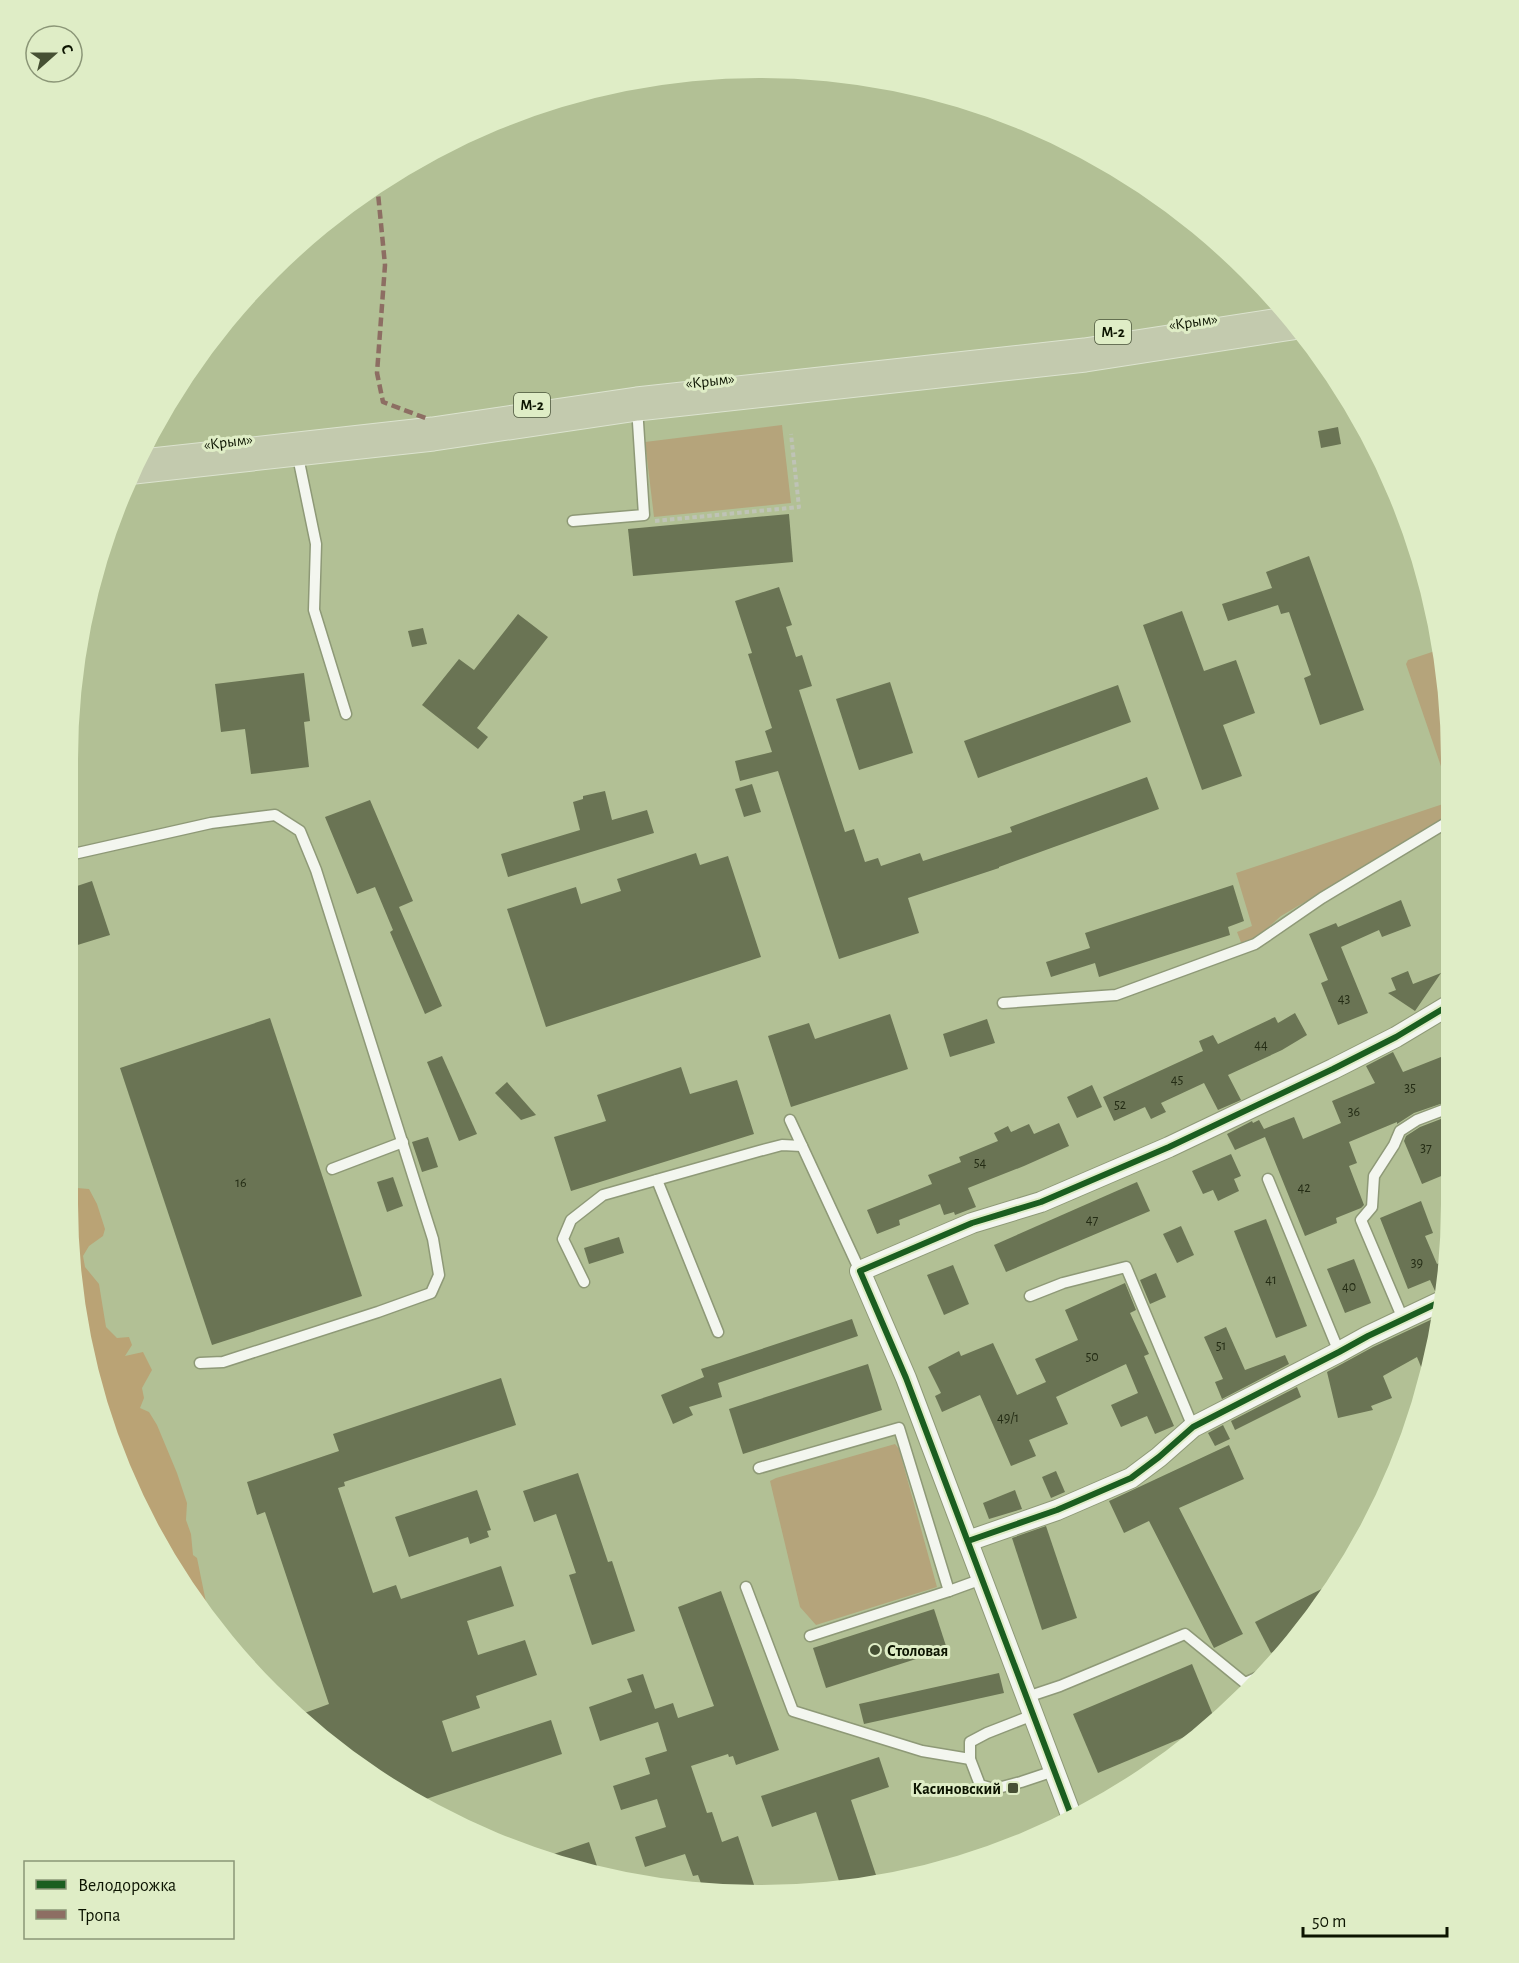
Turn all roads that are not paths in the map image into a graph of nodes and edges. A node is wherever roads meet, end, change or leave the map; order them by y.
1 (1272, 310) edge
2 (1283, 324) edge
3 (637, 404) junction
4 (296, 449) junction
5 (153, 450) edge
6 (145, 466) edge
7 (573, 521) dead end
8 (346, 714) dead end
9 (1441, 826) edge
10 (78, 853) edge
11 (1003, 1003) dead end
12 (1441, 1011) edge
13 (1441, 1111) edge
14 (790, 1120) dead end
15 (403, 1142) junction
16 (802, 1146) junction
17 (332, 1169) dead end
18 (1268, 1179) dead end
19 (657, 1180) junction
20 (860, 1271) junction
21 (584, 1281) dead end
22 (1030, 1296) dead end
23 (1433, 1305) edge
24 (1403, 1319) junction
25 (718, 1332) dead end
26 (1339, 1352) junction
27 (200, 1363) dead end
28 (1193, 1427) junction
29 (759, 1468) dead end
30 (968, 1541) junction
31 (982, 1579) junction
32 (746, 1587) dead end
33 (949, 1591) junction
34 (810, 1636) dead end
35 (1244, 1682) edge
36 (1030, 1706) junction
37 (970, 1759) junction
38 (1054, 1771) junction
39 (1069, 1811) edge

1 - 5 highway, «Крым» / М-2
2 - 3 highway
3 - 4 highway
3 - 7 lane
4 - 6 highway
4 - 8 lane
9 - 11 lane
10 - 15 lane
12 - 20 street
13 - 24 lane
14 - 16 lane
15 - 17 lane
15 - 27 lane
16 - 19 lane
16 - 20 lane
18 - 26 lane
19 - 21 lane
19 - 25 lane
20 - 30 street
22 - 28 lane
23 - 24 street
24 - 26 street
26 - 28 street
28 - 30 street
29 - 33 lane
30 - 31 street
31 - 33 lane
31 - 36 street
32 - 37 lane
33 - 34 lane
35 - 36 lane
36 - 37 lane
36 - 38 street
37 - 38 lane
38 - 39 street

